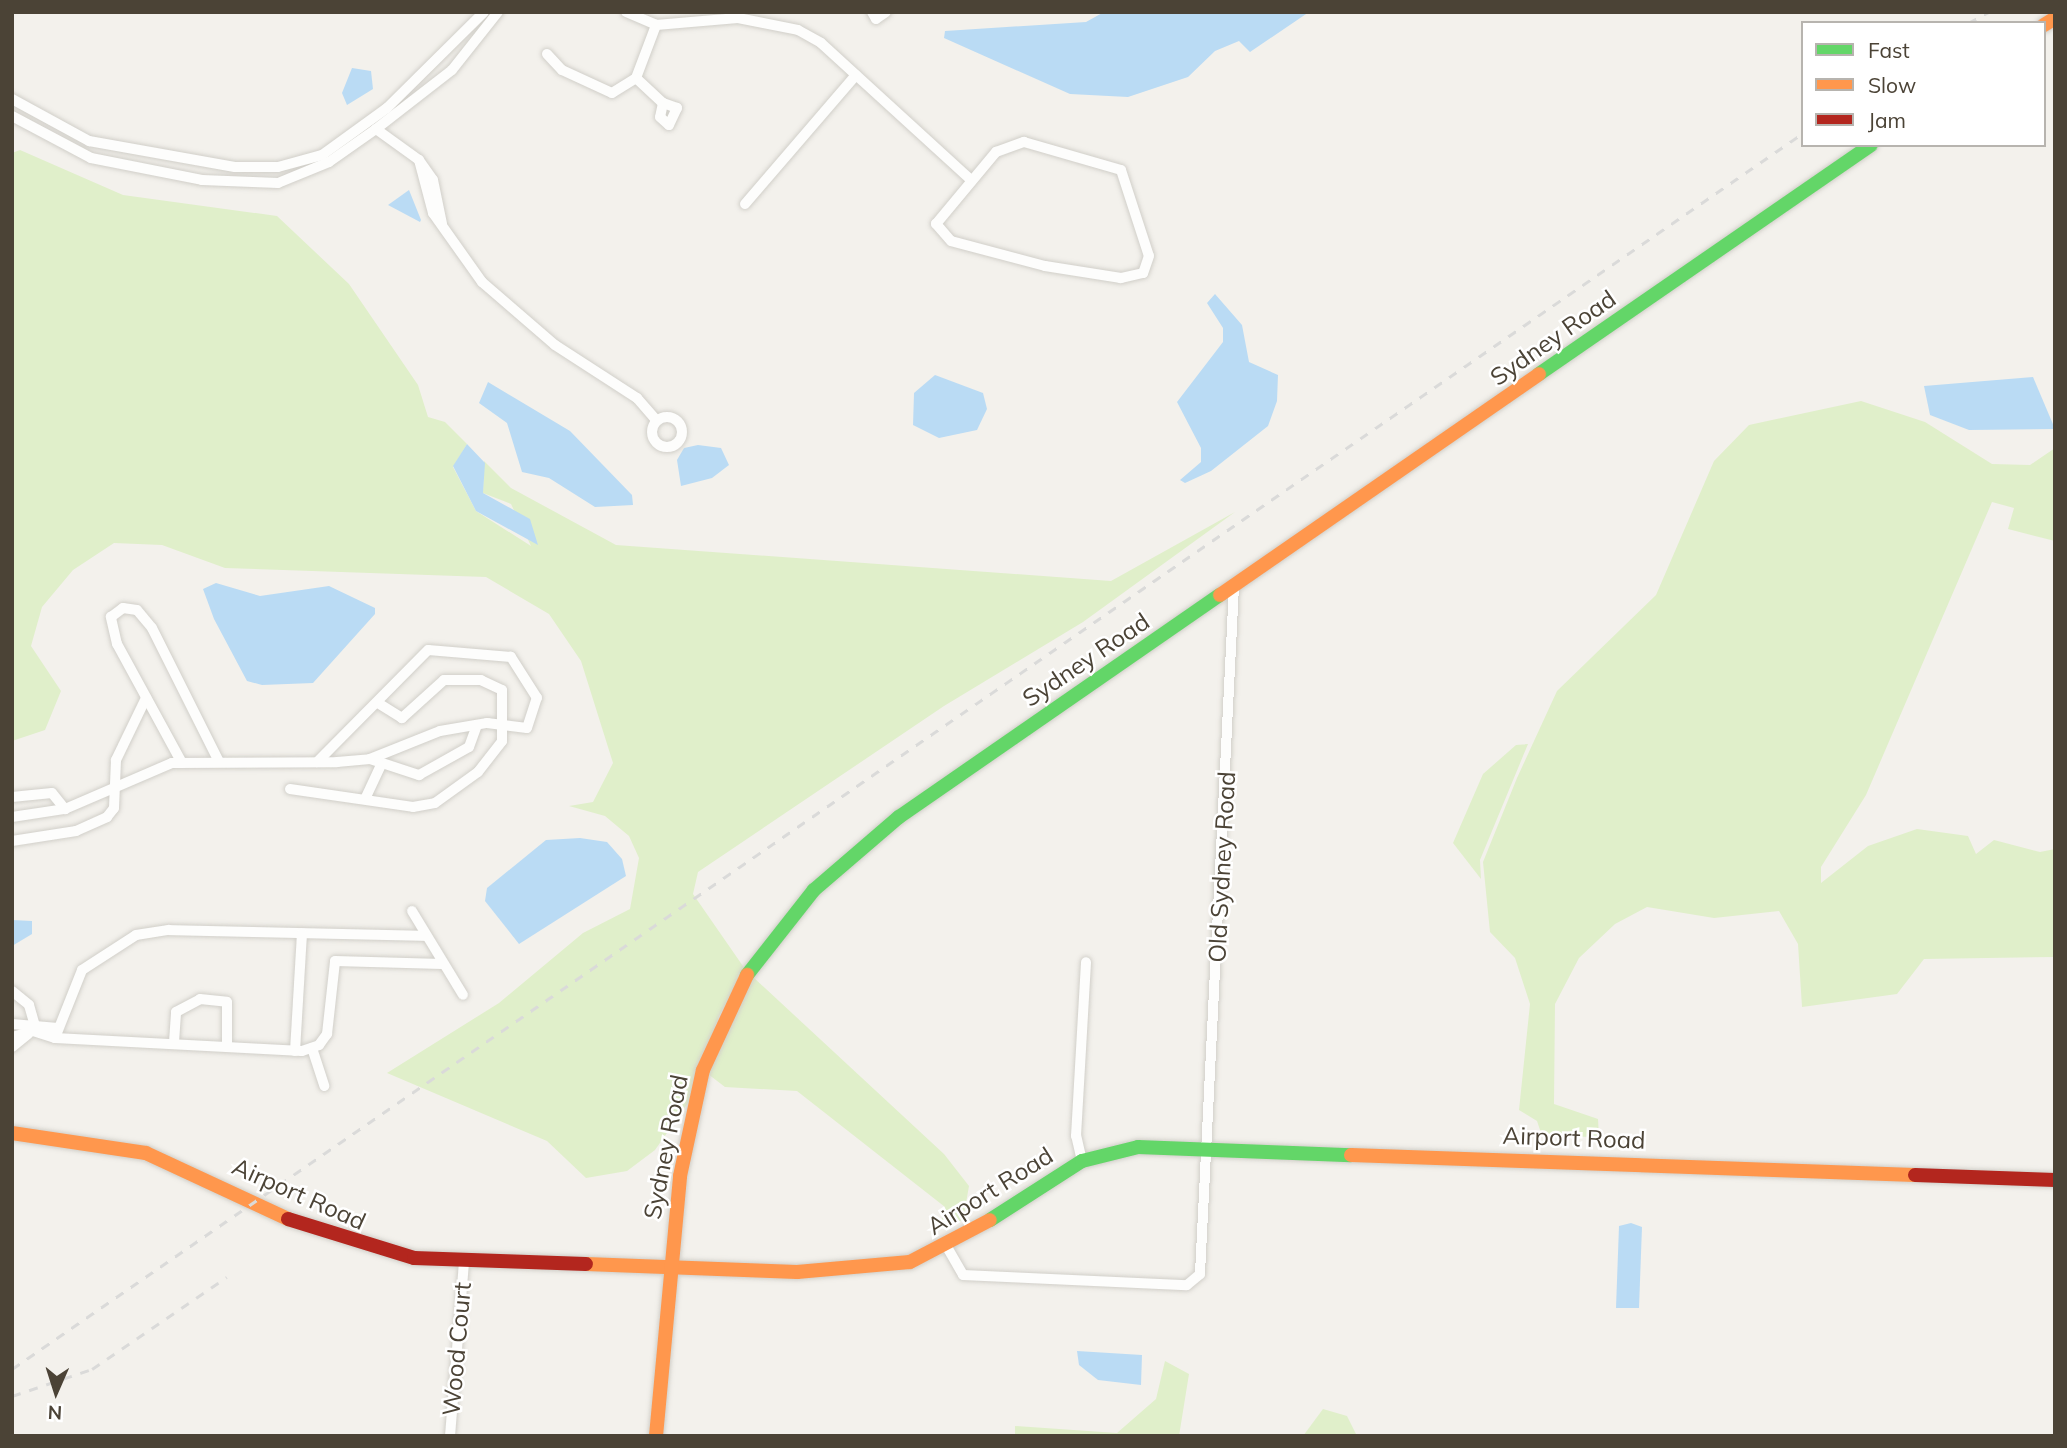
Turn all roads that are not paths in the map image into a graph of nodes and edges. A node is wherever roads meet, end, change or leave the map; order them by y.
1 (484, 12) edge
2 (626, 12) edge
3 (872, 12) edge
4 (886, 12) edge
5 (494, 14) edge
6 (777, 17) edge
7 (656, 25) junction
8 (547, 54) dead end
9 (856, 75) junction
10 (636, 78) junction
11 (12, 99) edge
12 (663, 103) dead end
13 (12, 116) edge
14 (376, 129) junction
15 (1868, 147) edge
16 (971, 180) junction
17 (745, 204) dead end
18 (657, 421) dead end
19 (1234, 586) junction
20 (146, 698) junction
21 (380, 704) junction
22 (505, 724) junction
23 (477, 725) junction
24 (370, 759) junction
25 (218, 760) junction
26 (182, 762) junction
27 (317, 762) junction
28 (381, 765) junction
29 (111, 786) junction
30 (290, 789) dead end
31 (12, 797) edge
32 (366, 797) junction
33 (65, 809) junction
34 (12, 817) edge
35 (12, 841) edge
36 (412, 911) dead end
37 (302, 933) junction
38 (426, 936) junction
39 (1086, 962) dead end
40 (442, 964) junction
41 (12, 991) edge
42 (463, 995) dead end
43 (12, 1021) edge
44 (32, 1026) junction
45 (56, 1033) junction
46 (12, 1037) edge
47 (174, 1042) junction
48 (227, 1045) junction
49 (12, 1047) edge
50 (312, 1048) junction
51 (295, 1051) junction
52 (324, 1086) dead end
53 (12, 1133) edge
54 (1209, 1147) junction
55 (1082, 1161) junction
56 (2055, 1180) edge
57 (947, 1247) junction
58 (464, 1262) junction
59 (668, 1268) junction
60 (450, 1436) edge
61 (656, 1436) edge

1 - 11 street
2 - 7 street
3 - 4 street
5 - 14 street
6 - 7 street
6 - 9 street
7 - 10 street
8 - 10 street
9 - 16 street
9 - 17 street
10 - 12 street
13 - 14 street
14 - 18 street
15 - 19 street, Sydney Road
16 - 16 street
19 - 54 street, Old Sydney Road
19 - 59 street, Sydney Road
20 - 25 street
20 - 26 street
20 - 29 street
21 - 22 street
21 - 22 street
21 - 27 street
22 - 23 street
22 - 32 street
23 - 24 street
23 - 28 street
24 - 27 street
24 - 28 street
25 - 26 street
25 - 27 street
26 - 29 street
28 - 32 street
29 - 33 street
29 - 35 street
30 - 32 street
31 - 33 street
33 - 34 street
36 - 38 street
37 - 38 street
37 - 45 street
37 - 51 street
38 - 40 street
39 - 55 street
40 - 42 street
40 - 50 street
41 - 44 street
43 - 44 street
44 - 45 street
44 - 46 street
44 - 49 street
45 - 47 street
47 - 48 street
47 - 48 street
48 - 51 street
50 - 51 street
50 - 52 street
53 - 58 street, Airport Road
54 - 55 street, Airport Road
54 - 56 street, Airport Road
54 - 57 street, Old Sydney Road
55 - 57 street, Airport Road
57 - 59 street, Airport Road
58 - 59 street, Airport Road
58 - 60 street, Wood Court
59 - 61 street, Sydney Road

